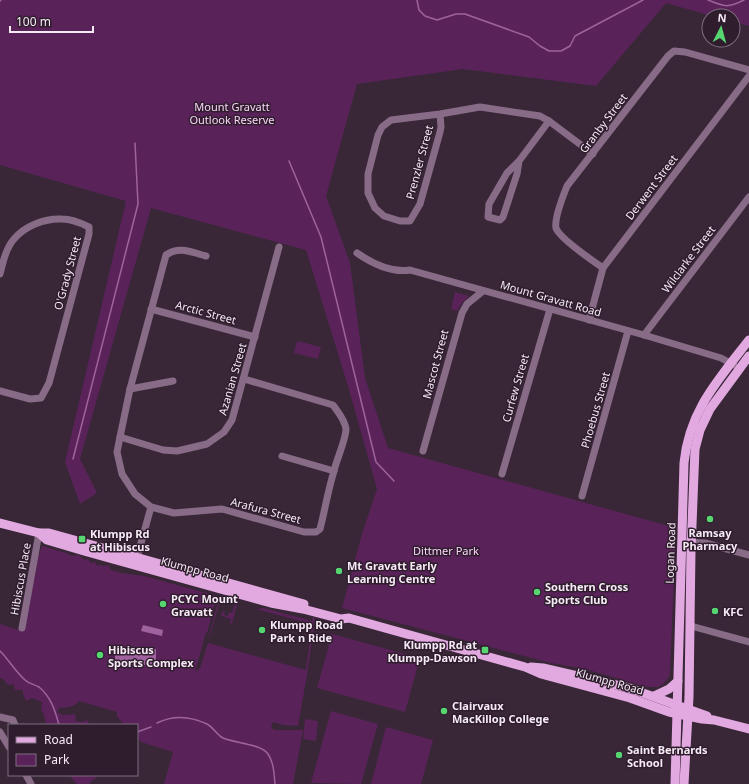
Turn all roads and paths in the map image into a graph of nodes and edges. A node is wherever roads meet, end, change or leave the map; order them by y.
1 (749, 70) edge
2 (749, 76) edge
3 (440, 114) junction
4 (549, 121) junction
5 (593, 154) junction
6 (519, 161) junction
7 (749, 197) edge
8 (279, 246) dead end
9 (357, 253) dead end
10 (206, 256) dead end
11 (603, 268) junction
12 (0, 274) edge
13 (483, 290) junction
14 (151, 309) junction
15 (550, 309) junction
16 (589, 320) junction
17 (628, 331) junction
18 (644, 335) junction
19 (255, 337) junction
20 (749, 340) edge
21 (749, 356) edge
22 (732, 363) junction
23 (740, 368) junction
24 (244, 378) junction
25 (173, 381) dead end
26 (130, 389) junction
27 (0, 390) edge
28 (120, 437) junction
29 (423, 451) dead end
30 (282, 456) dead end
31 (334, 471) junction
32 (502, 474) dead end
33 (582, 496) dead end
34 (151, 507) junction
35 (0, 523) edge
36 (39, 533) junction
37 (687, 542) junction
38 (749, 555) edge
39 (136, 562) junction
40 (691, 626) junction
41 (22, 628) dead end
42 (749, 642) edge
43 (526, 667) junction
44 (678, 680) junction
45 (654, 696) junction
46 (677, 709) junction
47 (688, 713) junction
48 (0, 717) edge
49 (15, 724) edge
50 (749, 729) edge
51 (4, 734) edge
52 (8, 744) edge
53 (675, 784) edge
54 (684, 784) edge

1 - 5 street, Granby Street
2 - 11 street, Derwent Street
3 - 3 street, Prenzler Street
3 - 4 street, Prenzler Street
4 - 5 street, Prenzler Street
4 - 6 street
5 - 11 street, Granby Street
6 - 6 street
7 - 18 street, Wilclarke Street
8 - 19 street, Azanian Street
9 - 13 street, Mount Gravatt Road
10 - 14 street, Arafura Street
11 - 16 street, Derwent Street
12 - 27 street, O'Grady Street
13 - 15 street, Mount Gravatt Road
13 - 29 street, Mascot Street
14 - 19 street, Arctic Street
14 - 26 street, Arafura Street
15 - 16 street, Mount Gravatt Road
15 - 32 street, Curfew Street
16 - 17 street, Mount Gravatt Road
17 - 18 street, Mount Gravatt Road
17 - 33 street, Phoebus Street
18 - 22 street, Mount Gravatt Road
19 - 24 street, Azanian Street
20 - 22 main road, Logan Road
21 - 23 main road, Logan Road
22 - 23 street, Mount Gravatt Road
22 - 37 main road, Logan Road
23 - 37 main road, Logan Road
24 - 28 street, Azanian Street
24 - 31 street, Arafura Street
25 - 26 street
26 - 28 street, Arafura Street
28 - 34 street, Arafura Street
30 - 31 street
31 - 34 street, Arafura Street
34 - 39 street
35 - 36 main road, Klumpp Road
36 - 39 main road, Klumpp Road
36 - 41 street, Hibiscus Place
37 - 38 street
37 - 40 main road, Logan Road
37 - 44 main road, Logan Road
39 - 43 main road, Klumpp Road
40 - 42 street
40 - 47 main road, Logan Road
43 - 45 main road, Klumpp Road
43 - 46 main road, Klumpp Road
44 - 45 main road
44 - 46 main road, Logan Road
45 - 46 main road, Klumpp Road
46 - 47 main road, Klumpp Road
46 - 53 main road, Logan Road
47 - 50 main road, Klumpp Road
47 - 54 main road, Logan Road
48 - 49 street
51 - 52 street

